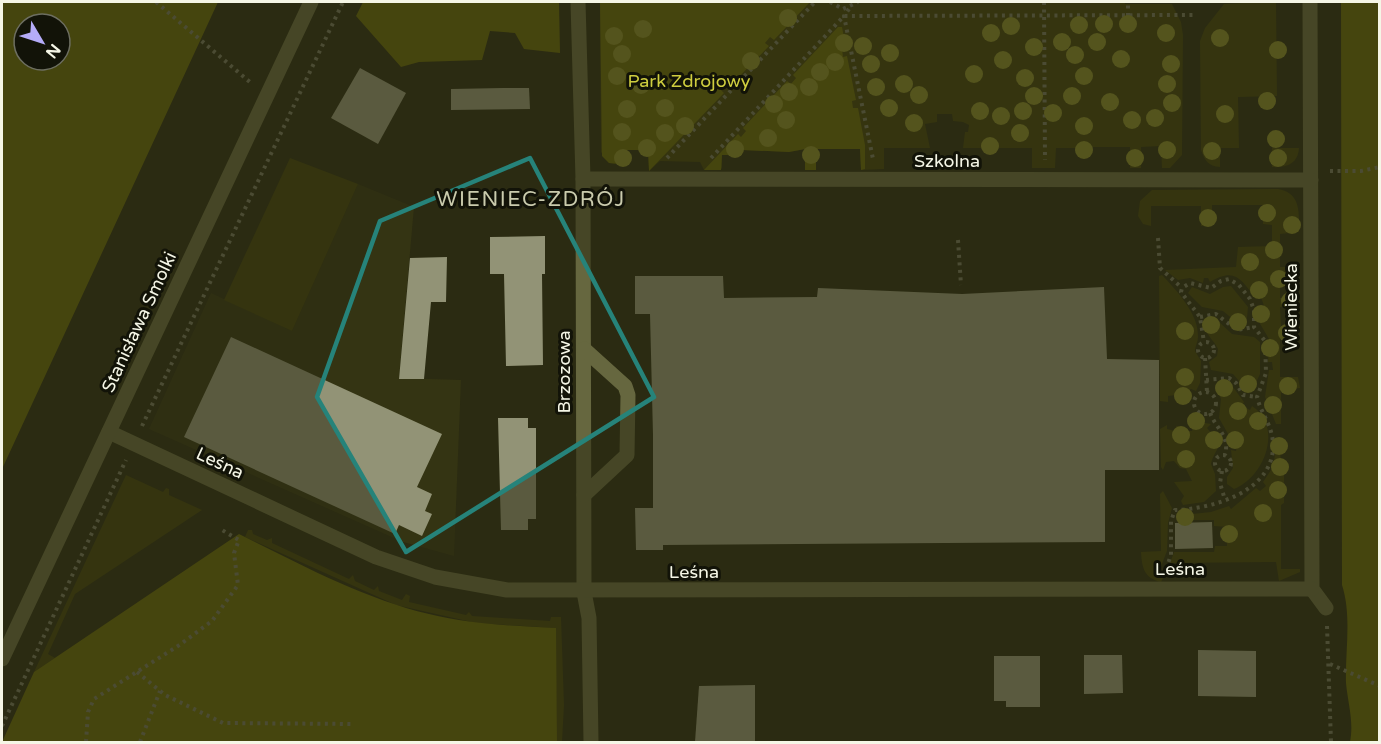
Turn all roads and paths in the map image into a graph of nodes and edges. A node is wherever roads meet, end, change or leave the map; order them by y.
1 (156, 2) edge
2 (311, 2) edge
3 (343, 2) edge
4 (578, 2) edge
5 (815, 2) edge
6 (830, 2) edge
7 (858, 2) edge
8 (1044, 2) edge
9 (1128, 2) edge
10 (1310, 2) edge
11 (849, 9) junction
12 (1194, 15) dead end
13 (844, 16) junction
14 (1044, 16) junction
15 (1128, 16) junction
16 (267, 97) junction
17 (1380, 167) edge
18 (1311, 176) junction
19 (583, 179) junction
20 (646, 180) junction
21 (690, 180) junction
22 (873, 180) junction
23 (1046, 180) junction
24 (1158, 238) dead end
25 (958, 240) dead end
26 (961, 285) dead end
27 (1182, 288) junction
28 (1200, 318) junction
29 (1254, 327) junction
30 (1204, 342) junction
31 (584, 350) junction
32 (1205, 358) junction
33 (1206, 380) junction
34 (1207, 392) junction
35 (1257, 397) junction
36 (1210, 413) junction
37 (109, 432) junction
38 (134, 444) junction
39 (1225, 455) junction
40 (1222, 471) junction
41 (584, 495) junction
42 (1225, 500) junction
43 (222, 530) dead end
44 (1167, 588) junction
45 (1312, 589) junction
46 (585, 592) junction
47 (1326, 609) joint
48 (2, 658) edge
49 (1330, 664) junction
50 (137, 672) junction
51 (1380, 686) edge
52 (160, 692) junction
53 (352, 724) dead end
54 (2, 726) edge
55 (86, 742) edge
56 (140, 742) edge
57 (591, 742) edge
58 (1331, 742) edge

1 - 16 path
2 - 16 street, Stanisława Smolki
3 - 38 path
4 - 19 street, Brzozowa
5 - 20 path
6 - 11 path
7 - 11 path
8 - 14 path
9 - 15 path
10 - 18 street, Wieniecka
11 - 13 path
12 - 15 path
13 - 14 path
13 - 21 path
13 - 22 path
14 - 15 path
14 - 23 path
16 - 37 street, Stanisława Smolki
17 - 18 path
18 - 23 street, Szkolna
18 - 45 street, Wieniecka
19 - 20 street, Szkolna
19 - 31 street, Brzozowa
20 - 21 street, Szkolna
21 - 22 street, Szkolna
22 - 23 street, Szkolna
24 - 27 path
25 - 26 path
27 - 28 path
27 - 29 path
28 - 29 path
28 - 30 path
29 - 35 path
30 - 32 path
30 - 32 path
31 - 41 street, Brzozowa
31 - 41 street
32 - 33 path
33 - 34 path
33 - 35 path
34 - 36 path
34 - 36 path
35 - 42 path
36 - 39 path
37 - 38 street, Leśna
37 - 48 street, Stanisława Smolki
38 - 46 street, Leśna
38 - 54 path
39 - 40 path
39 - 40 path
40 - 42 path
41 - 46 street, Brzozowa
42 - 44 path
43 - 50 path
44 - 45 street, Leśna
44 - 46 street, Leśna
45 - 47 street
46 - 57 street, Brzozowa
47 - 49 path
49 - 51 path
49 - 58 path
50 - 52 path
50 - 55 path
52 - 53 path
52 - 56 path

